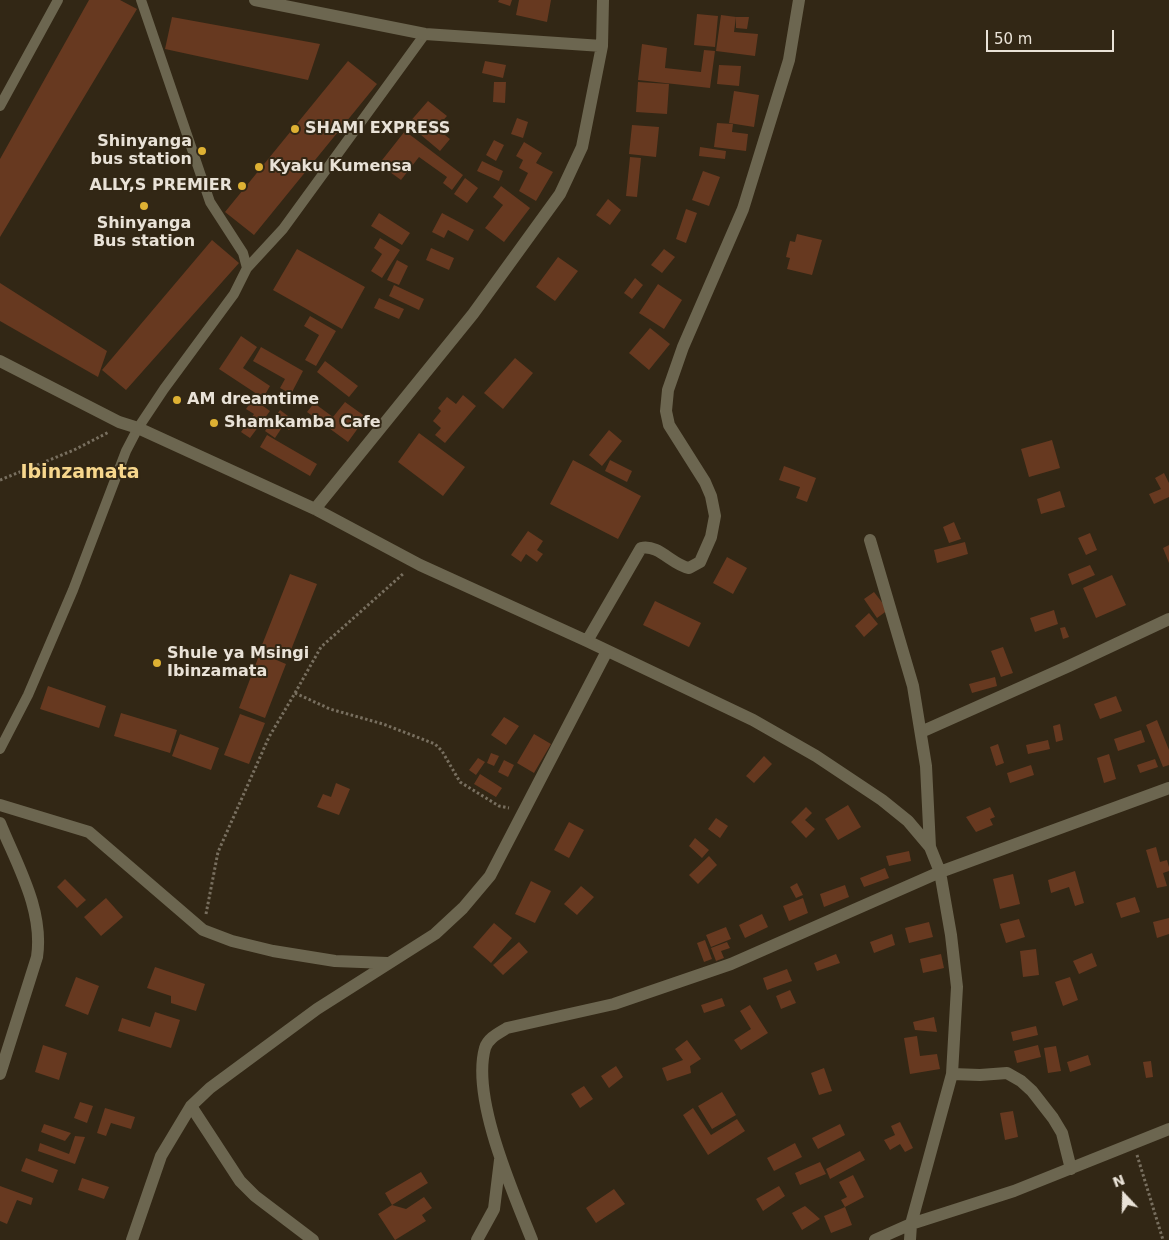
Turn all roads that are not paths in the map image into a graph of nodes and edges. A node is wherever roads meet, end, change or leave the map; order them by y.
1 (58, 0) edge
2 (141, 0) edge
3 (255, 0) edge
4 (603, 0) edge
5 (799, 0) edge
6 (425, 34) junction
7 (602, 46) junction
8 (0, 106) edge
9 (247, 268) junction
10 (0, 360) edge
11 (138, 428) junction
12 (315, 509) junction
13 (870, 540) dead end
14 (1169, 619) edge
15 (587, 641) junction
16 (607, 651) junction
17 (921, 732) junction
18 (0, 749) edge
19 (1169, 788) edge
20 (0, 805) edge
21 (0, 823) edge
22 (930, 846) junction
23 (940, 872) junction
24 (387, 963) junction
25 (0, 1074) edge
26 (952, 1074) junction
27 (191, 1106) junction
28 (1169, 1128) edge
29 (500, 1155) junction
30 (1070, 1169) junction
31 (911, 1224) junction
32 (132, 1240) edge
33 (313, 1240) edge
34 (477, 1240) edge
35 (532, 1240) edge
36 (875, 1240) edge
37 (910, 1240) edge

1 - 8 lane
2 - 9 lane
3 - 6 street
4 - 7 street
5 - 15 street
6 - 7 street
6 - 9 lane
7 - 12 street
9 - 11 lane
10 - 11 street
11 - 12 street
11 - 18 lane
12 - 15 street
13 - 17 street
14 - 17 street
15 - 16 street
16 - 22 street
16 - 24 street
17 - 22 street
19 - 23 street
20 - 24 street
21 - 25 street
22 - 23 street
23 - 26 street
23 - 29 street
24 - 27 street
26 - 30 street
26 - 31 street
27 - 32 street
27 - 33 street
28 - 30 street
29 - 34 street
29 - 35 street
30 - 31 street
31 - 36 street
31 - 37 street

